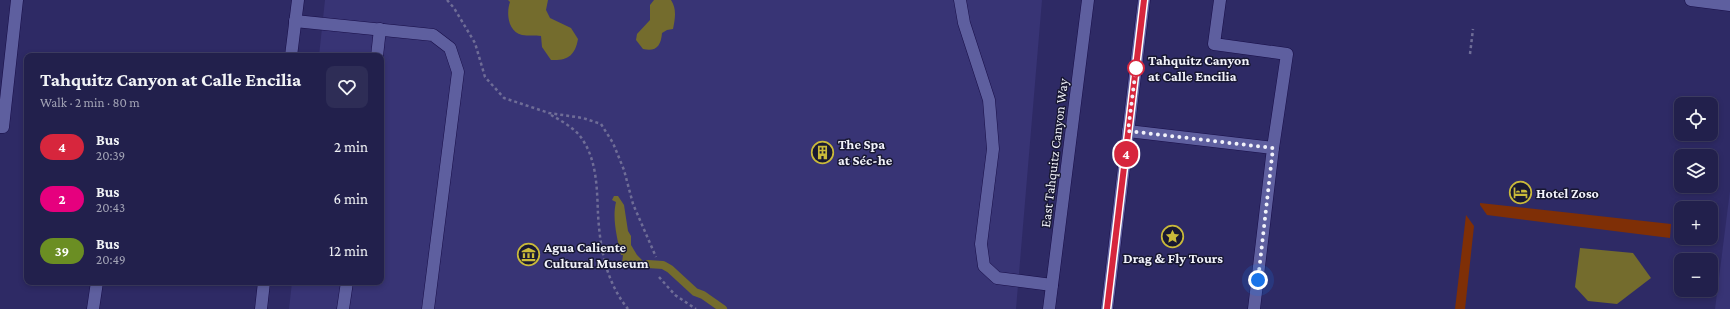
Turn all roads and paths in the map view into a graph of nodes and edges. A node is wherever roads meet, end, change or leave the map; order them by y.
1 (17, 0) edge
2 (298, 0) edge
3 (447, 0) edge
4 (960, 0) edge
5 (1088, 0) edge
6 (1144, 0) edge
7 (1220, 0) edge
8 (1691, 0) edge
9 (1730, 5) edge
10 (295, 21) junction
11 (380, 29) junction
12 (1473, 29) dead end
13 (291, 53) edge
14 (377, 53) edge
15 (1470, 54) dead end
16 (549, 113) junction
17 (0, 127) edge
18 (1128, 131) junction
19 (1273, 148) junction
20 (656, 257) dead end
21 (659, 277) dead end
22 (97, 285) edge
23 (264, 285) edge
24 (347, 285) edge
25 (1052, 286) junction
26 (93, 309) edge
27 (260, 309) edge
28 (343, 309) edge
29 (428, 309) edge
30 (628, 309) edge
31 (696, 309) edge
32 (1049, 309) edge
33 (1107, 309) edge
34 (1254, 309) edge

1 - 17 main road
2 - 10 main road
3 - 16 path
4 - 25 main road
5 - 25 main road, East Tahquitz Canyon Way
6 - 18 main road
7 - 19 main road
8 - 9 main road
10 - 11 main road
10 - 13 main road
11 - 14 main road
11 - 29 main road
12 - 15 path
16 - 20 path
16 - 30 path
18 - 19 main road
18 - 33 main road
19 - 34 main road
21 - 31 path
22 - 26 main road
23 - 27 main road
24 - 28 main road
25 - 32 main road, East Tahquitz Canyon Way

